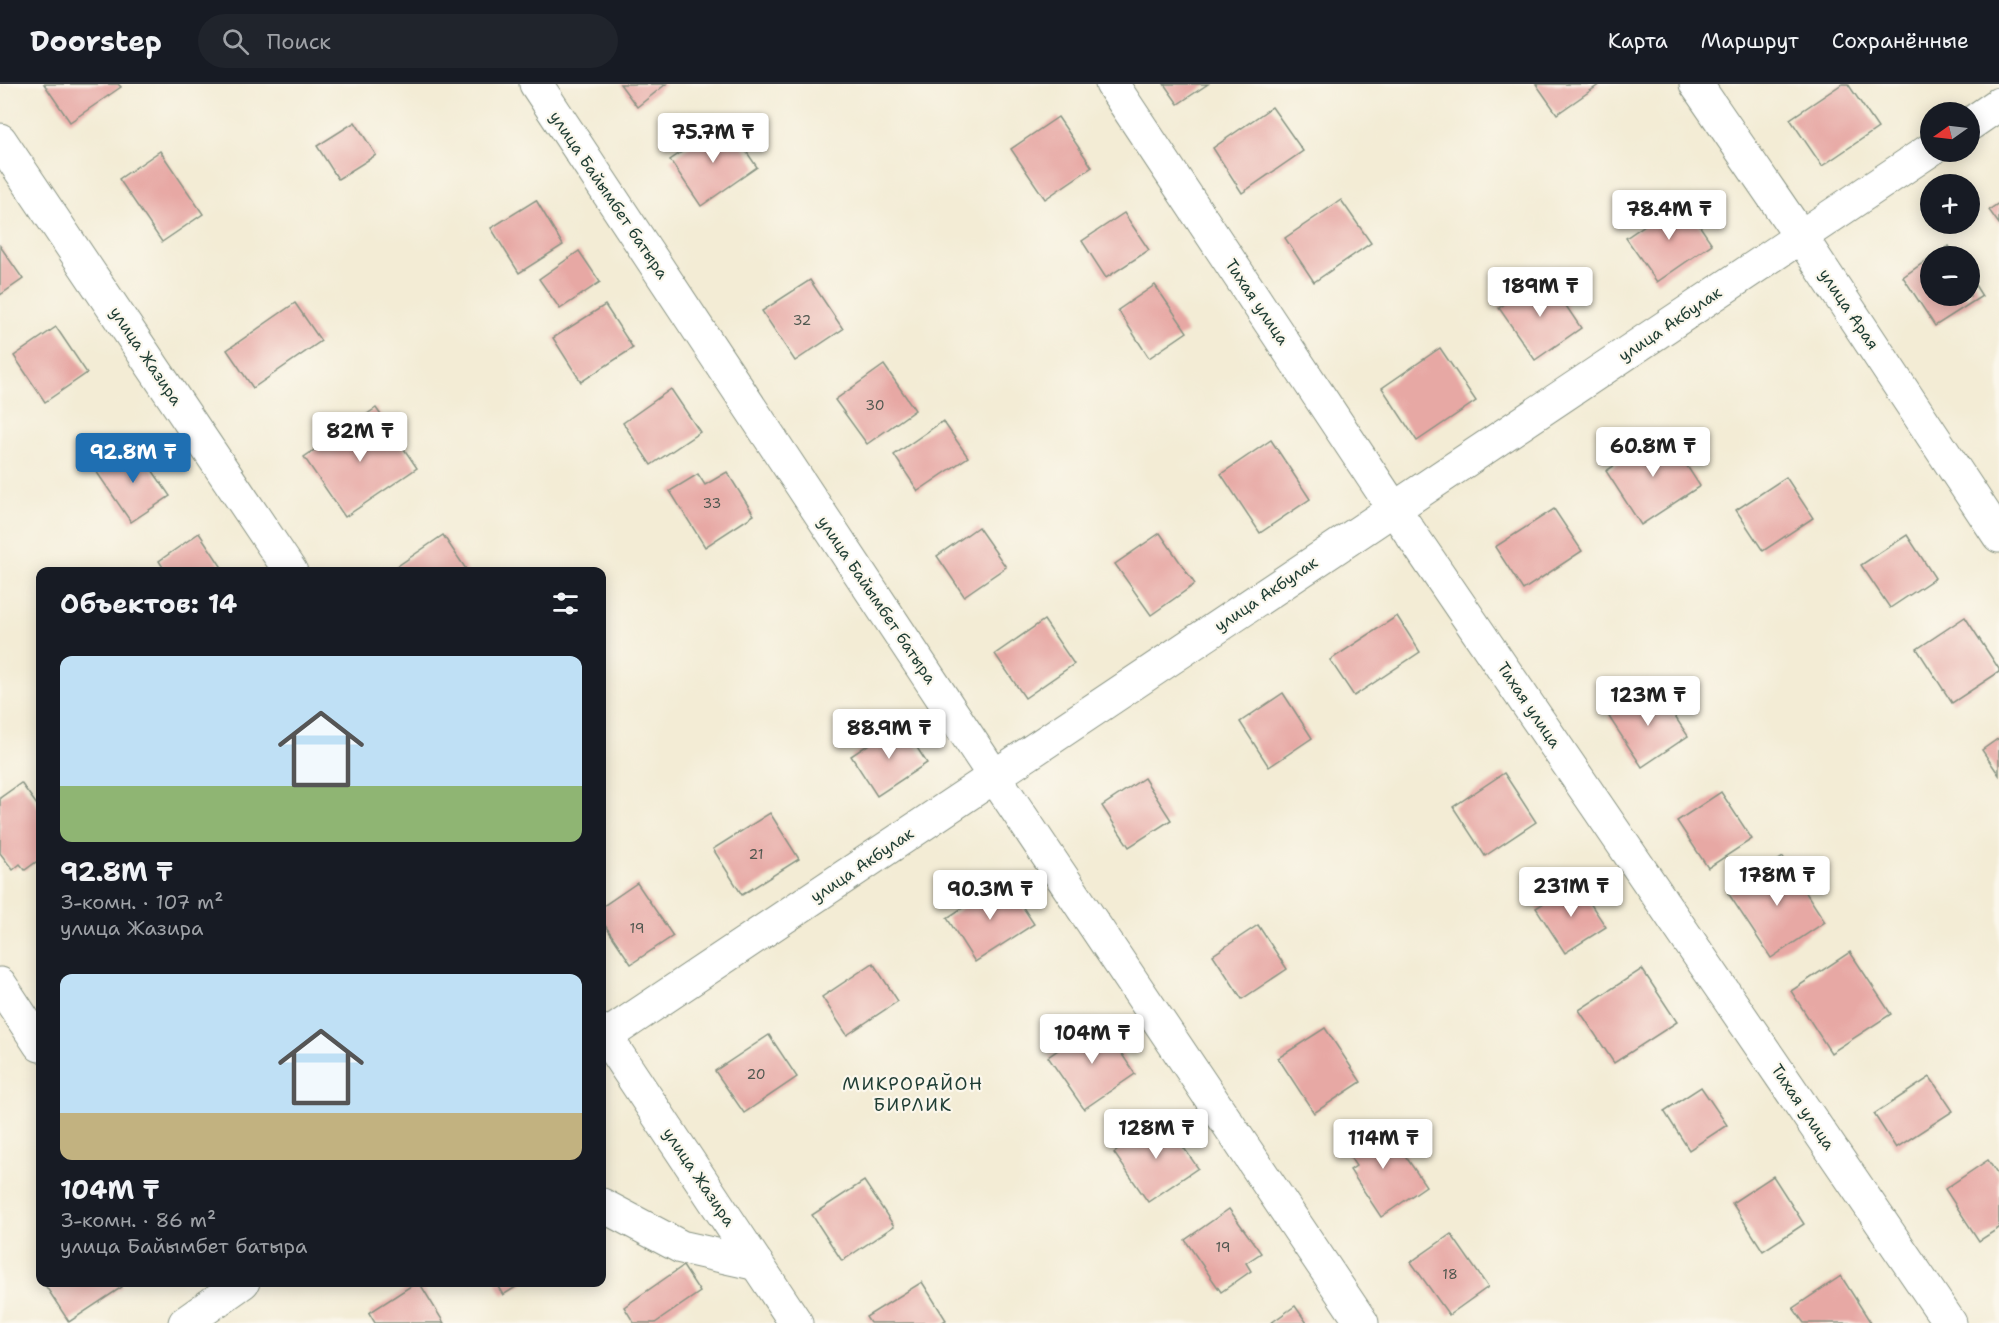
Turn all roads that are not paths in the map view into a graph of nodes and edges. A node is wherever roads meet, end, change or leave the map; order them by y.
1 (536, 84) edge
2 (1112, 84) edge
3 (1696, 84) edge
4 (1999, 104) edge
5 (1980, 117) edge
6 (0, 140) edge
7 (1920, 157) edge
8 (1801, 237) junction
9 (1394, 509) junction
10 (1999, 536) edge
11 (288, 567) edge
12 (994, 776) junction
13 (0, 984) edge
14 (606, 1033) edge
15 (36, 1038) edge
16 (606, 1039) edge
17 (606, 1208) edge
18 (756, 1264) junction
19 (227, 1287) edge
20 (207, 1293) edge
21 (185, 1323) edge
22 (795, 1323) edge
23 (1362, 1323) edge
24 (1950, 1323) edge

1 - 12 street, улица Байымбет батыра
2 - 9 street, Тихая улица
3 - 8 street, улица Арая
4 - 5 street
6 - 11 street, улица Жазира
7 - 8 street, улица Акбулак
8 - 9 street, улица Акбулак
8 - 10 street, улица Арая
9 - 12 street, улица Акбулак
9 - 24 street, Тихая улица
12 - 14 street, улица Акбулак
12 - 23 street, улица Байымбет батыра
13 - 15 street
16 - 18 street, улица Жазира
17 - 18 street
18 - 22 street, улица Жазира
19 - 20 street
20 - 21 street

